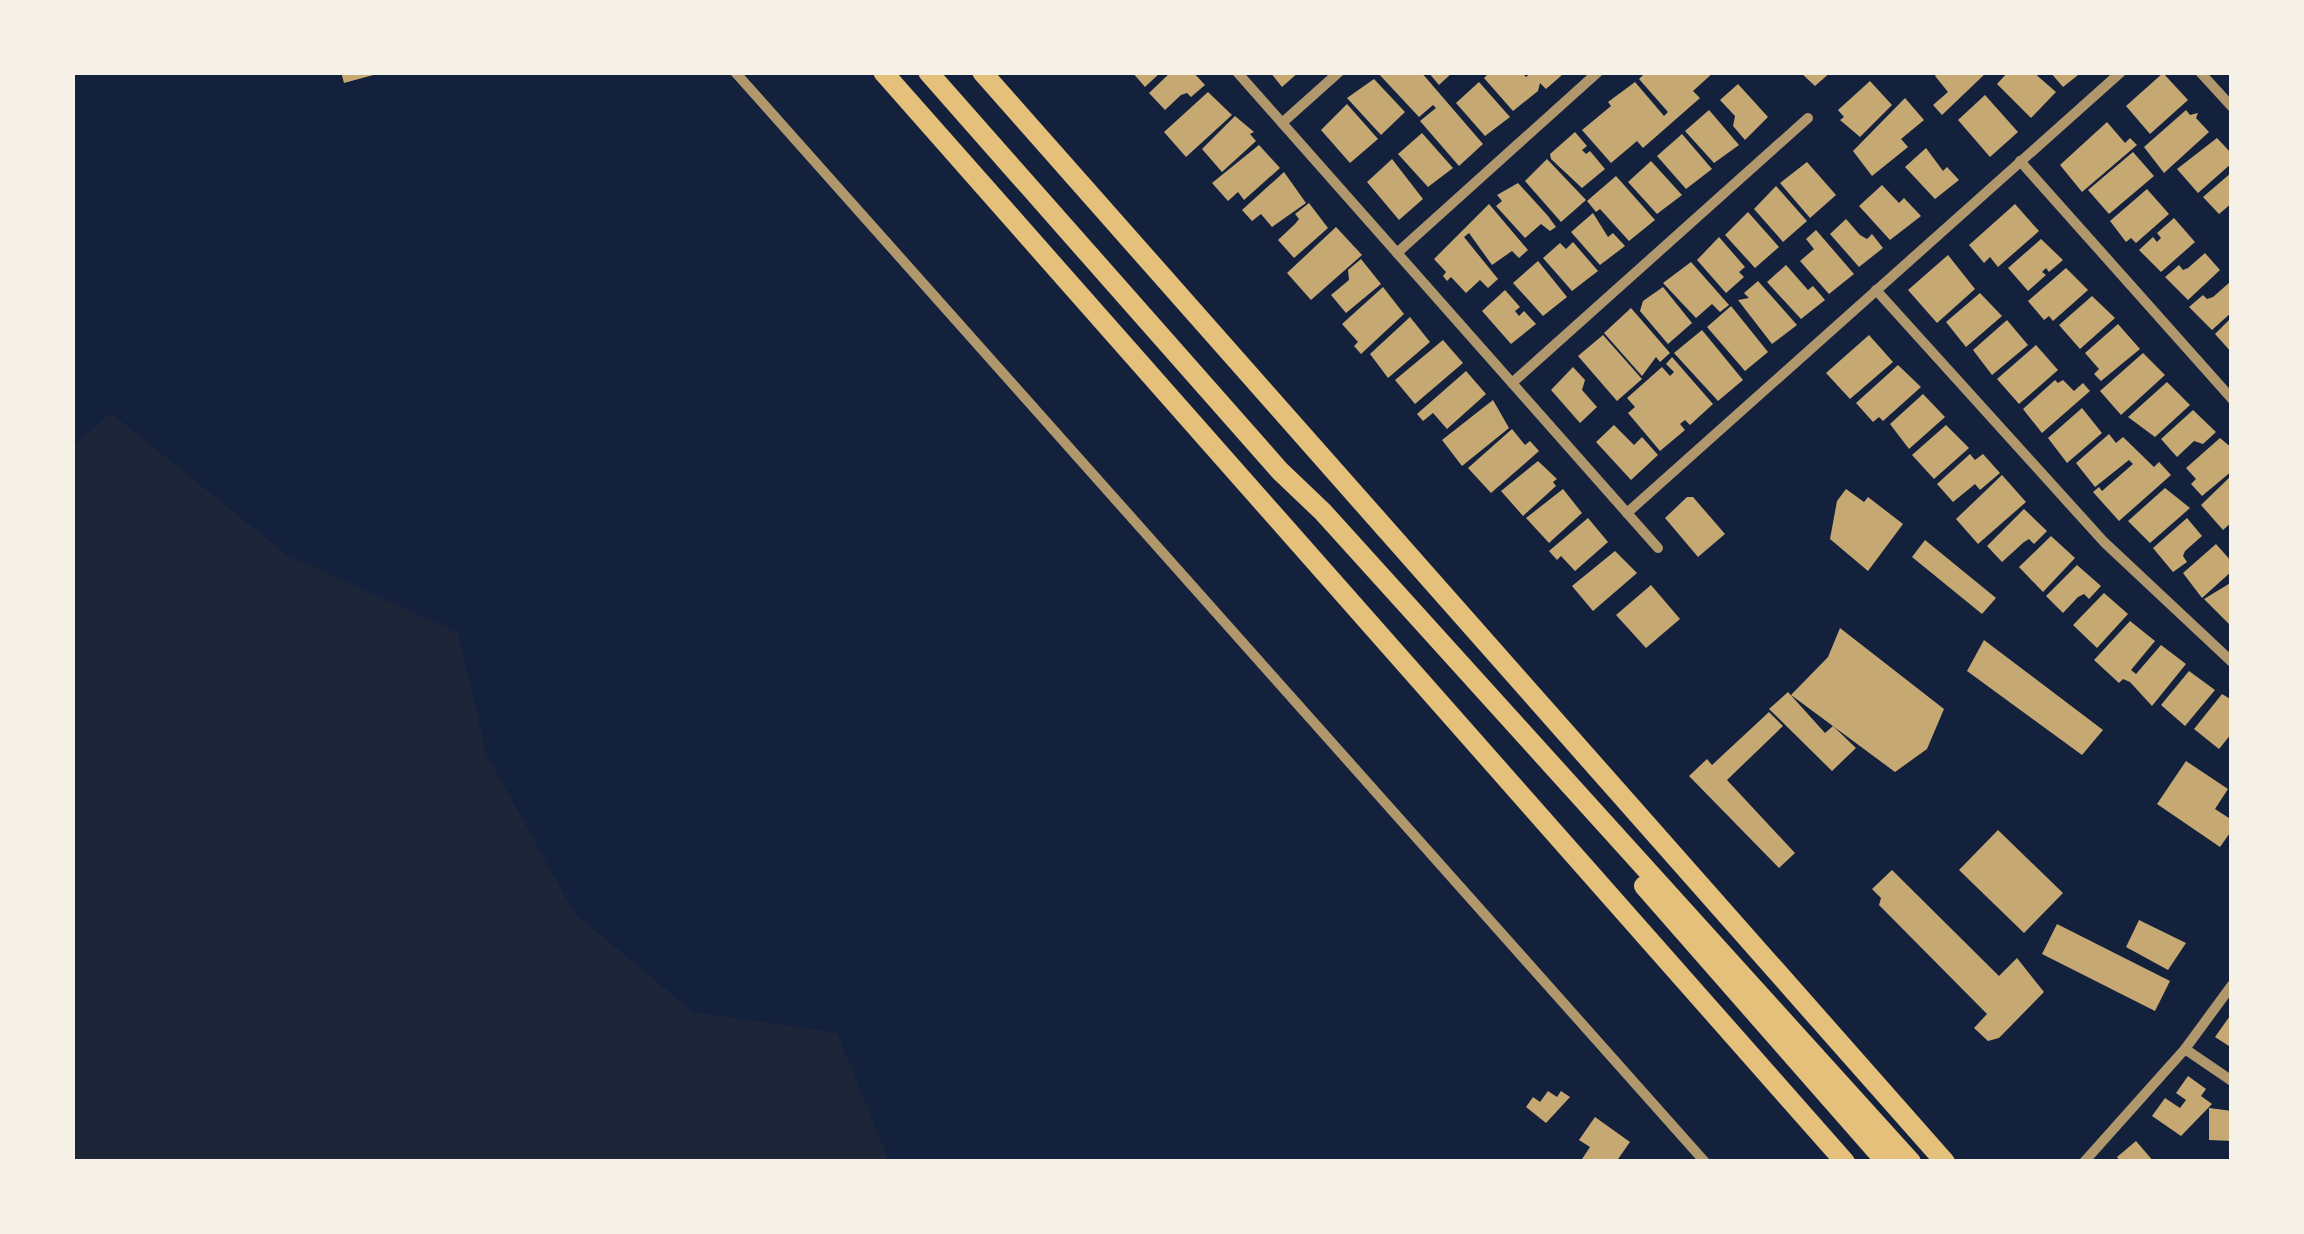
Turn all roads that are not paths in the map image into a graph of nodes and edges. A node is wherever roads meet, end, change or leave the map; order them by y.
1 (735, 72) edge
2 (883, 72) edge
3 (928, 72) edge
4 (982, 72) edge
5 (1237, 72) edge
6 (1339, 72) edge
7 (1598, 72) edge
8 (2120, 72) edge
9 (2200, 72) edge
10 (2232, 108) edge
11 (1808, 118) dead end
12 (1282, 123) junction
13 (2020, 162) junction
14 (1396, 253) junction
15 (1876, 290) junction
16 (1512, 383) junction
17 (2232, 399) edge
18 (1280, 472) junction
19 (1627, 513) junction
20 (1658, 548) dead end
21 (2232, 662) edge
22 (2232, 985) edge
23 (2185, 1049) junction
24 (2232, 1080) edge
25 (1705, 1162) edge
26 (1844, 1162) edge
27 (1886, 1162) edge
28 (1911, 1162) edge
29 (1945, 1162) edge
30 (2084, 1162) edge

1 - 25 street
2 - 26 highway
3 - 18 highway
4 - 29 highway
5 - 12 street
6 - 12 street
7 - 14 street
8 - 13 street
9 - 10 street
11 - 16 street
12 - 14 street
13 - 15 street
13 - 17 street
14 - 16 street
15 - 19 street
15 - 21 street
16 - 19 street
18 - 27 highway
18 - 28 highway
19 - 20 street
22 - 23 street
23 - 24 street
23 - 30 street

